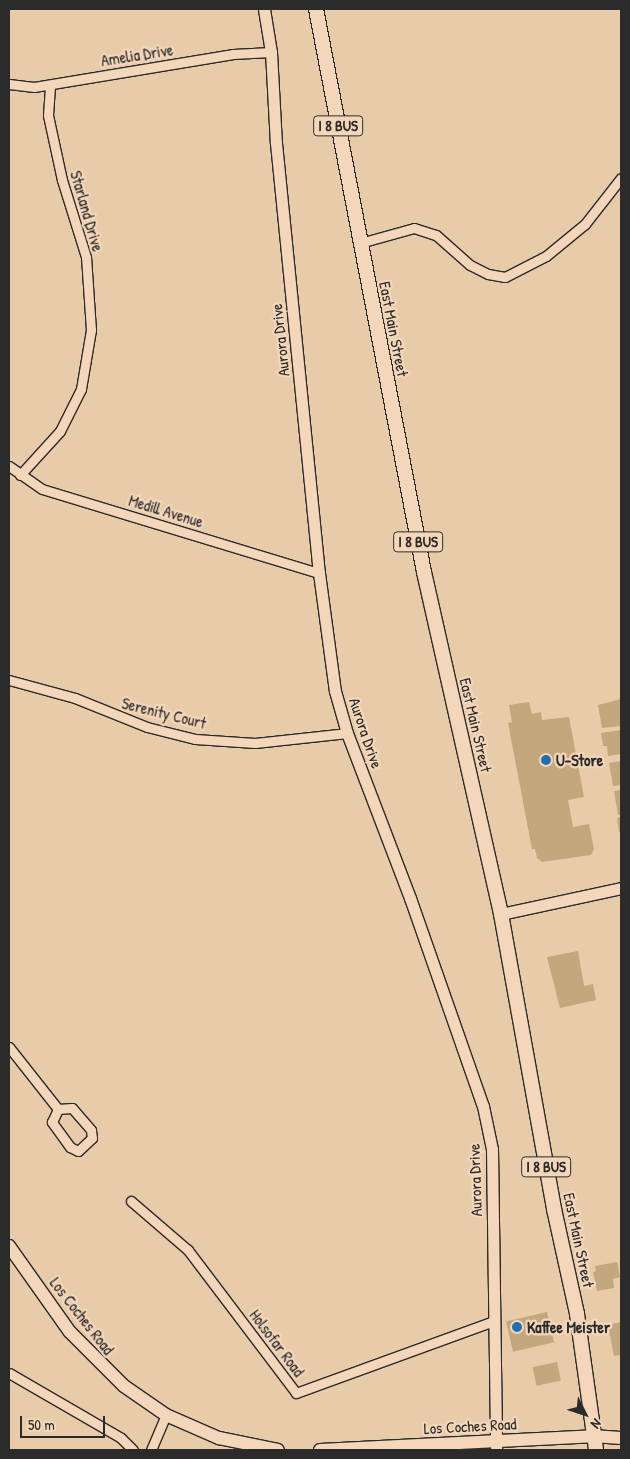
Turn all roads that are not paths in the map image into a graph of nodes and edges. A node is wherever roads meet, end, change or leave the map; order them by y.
1 (264, 9) edge
2 (316, 9) edge
3 (271, 52) junction
4 (9, 84) edge
5 (50, 85) junction
6 (621, 178) edge
7 (360, 243) junction
8 (9, 466) edge
9 (20, 475) junction
10 (319, 573) junction
11 (9, 680) edge
12 (347, 733) junction
13 (621, 888) edge
14 (501, 914) junction
15 (9, 1047) edge
16 (58, 1108) junction
17 (131, 1201) dead end
18 (9, 1246) edge
19 (494, 1321) junction
20 (9, 1373) edge
21 (166, 1415) junction
22 (593, 1436) junction
23 (621, 1438) edge
24 (495, 1446) edge
25 (133, 1450) edge
26 (151, 1450) edge
27 (278, 1450) edge
28 (320, 1450) edge
29 (596, 1450) edge

1 - 3 street, Aurora Drive
2 - 7 main road, East Main Street / I 8 BUS
3 - 5 street, Amelia Drive
3 - 10 street, Aurora Drive
4 - 5 street, Amelia Drive
5 - 9 street, Starland Drive
6 - 7 street
7 - 14 main road, East Main Street / I 8 BUS
8 - 9 street, Medill Avenue
9 - 10 street, Medill Avenue
10 - 12 street, Aurora Drive
11 - 12 street, Serenity Court
12 - 19 street, Aurora Drive
13 - 14 street
14 - 22 main road, East Main Street / I 8 BUS
15 - 16 street
16 - 16 street
17 - 19 street, Holsofar Road
18 - 21 main road, Los Coches Road
19 - 24 street, Aurora Drive
20 - 25 street
21 - 26 street
21 - 27 main road, Los Coches Road
22 - 23 main road, Los Coches Road
22 - 24 main road, Los Coches Road
22 - 29 main road, East Main Street / I 8 BUS
24 - 28 main road, Los Coches Road

